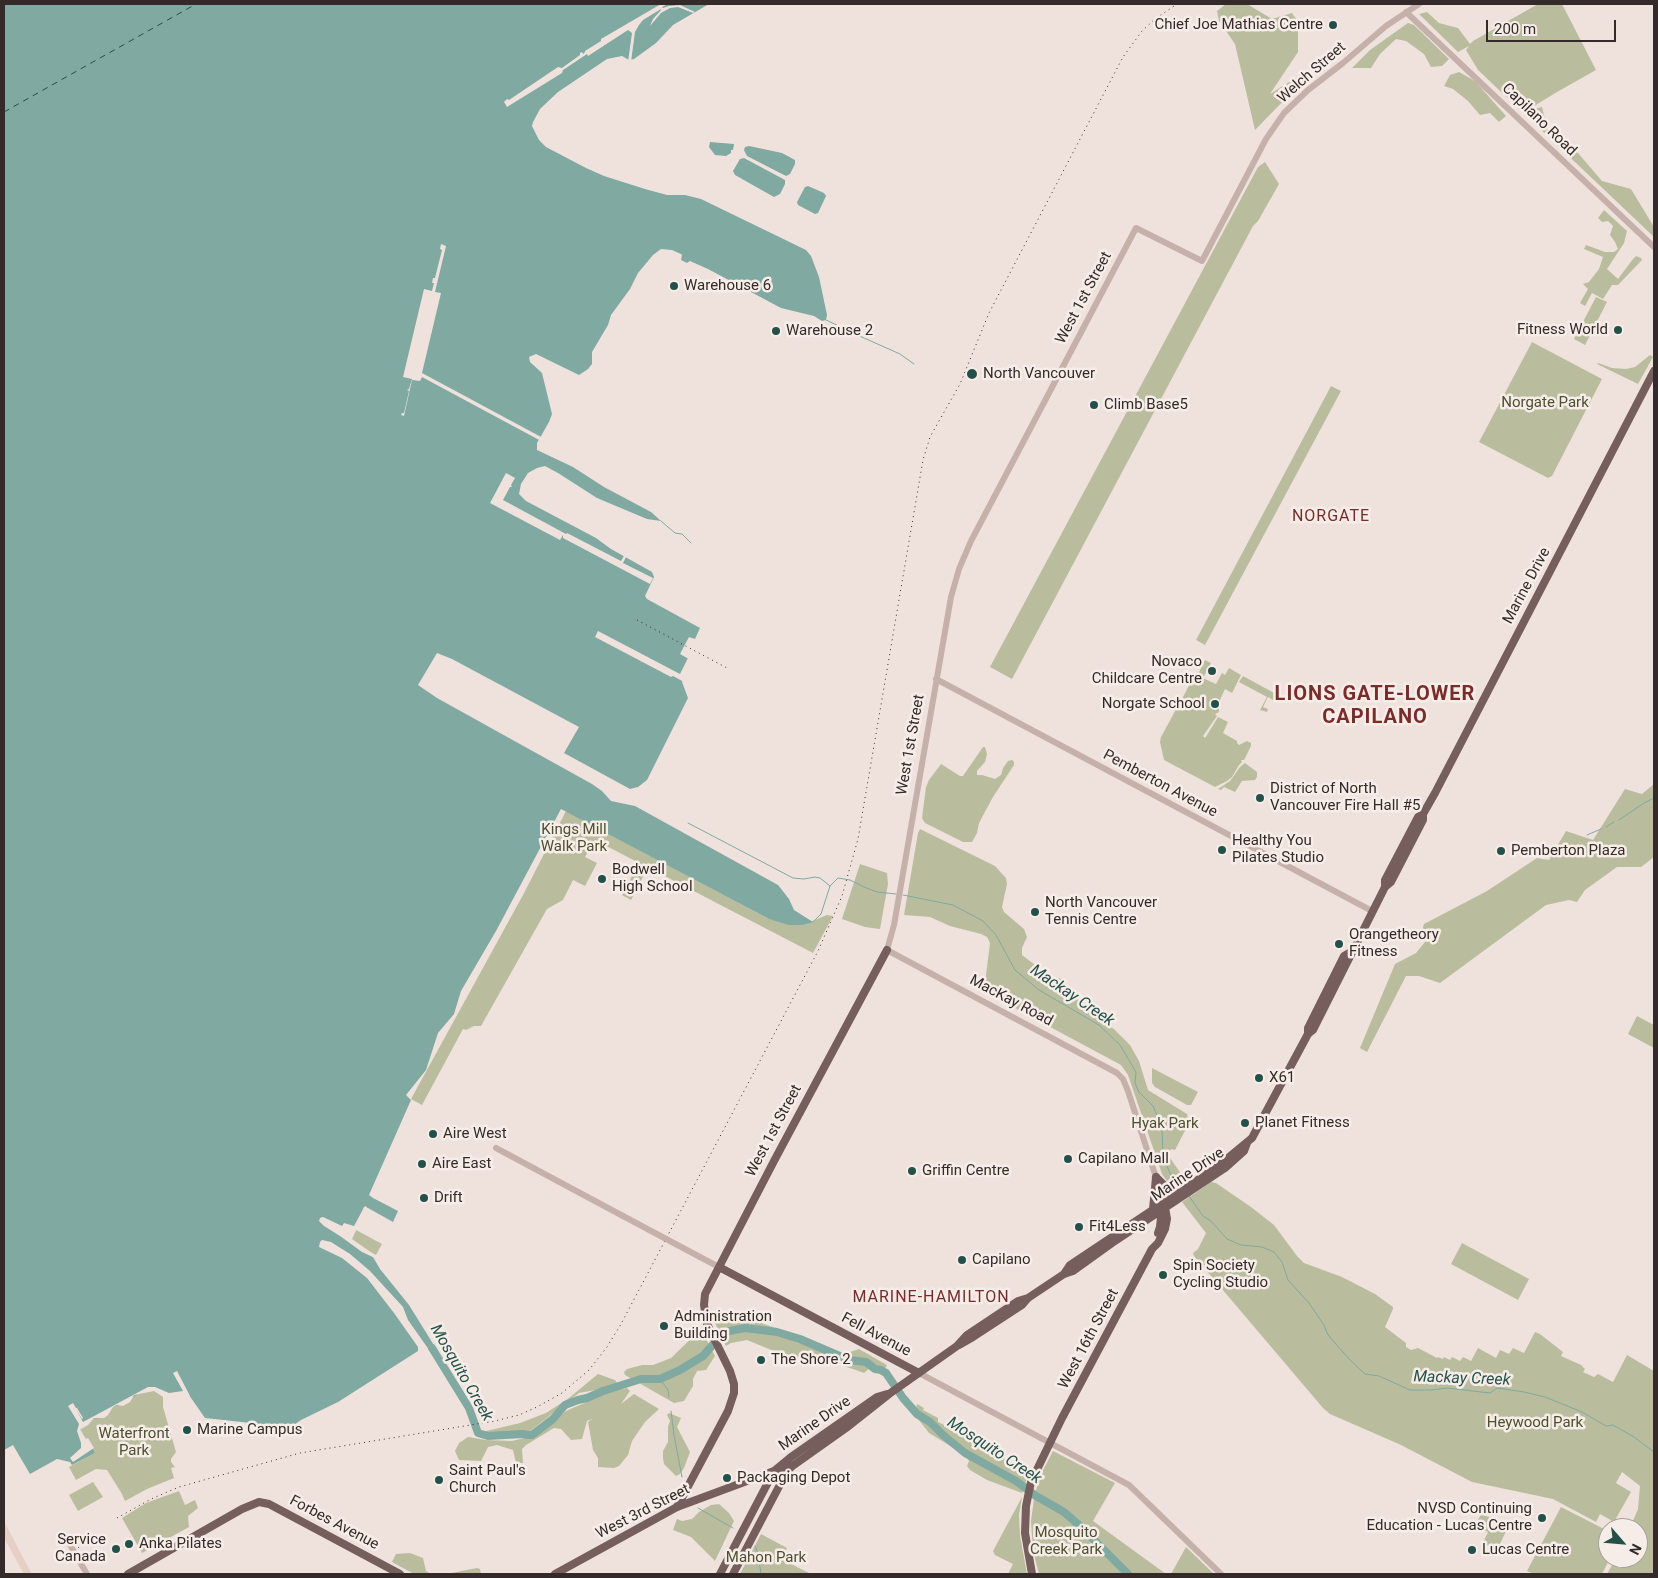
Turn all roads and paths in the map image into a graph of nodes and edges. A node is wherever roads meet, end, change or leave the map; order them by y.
1 (1419, 4) edge
2 (1406, 12) junction
3 (1136, 228) joint
4 (1654, 247) edge
5 (1654, 371) edge
6 (936, 679) junction
7 (1372, 911) junction
8 (887, 950) junction
9 (496, 1148) dead end
10 (1156, 1177) junction
11 (1186, 1191) junction
12 (1164, 1207) junction
13 (1152, 1209) junction
14 (719, 1267) junction
15 (1064, 1274) junction
16 (919, 1373) junction
17 (889, 1394) junction
18 (1050, 1442) junction
19 (791, 1467) junction
20 (774, 1471) junction
21 (677, 1507) junction
22 (69, 1543) dead end
23 (87, 1574) edge
24 (128, 1574) edge
25 (400, 1574) edge
26 (555, 1574) edge
27 (720, 1574) edge
28 (733, 1574) edge
29 (1032, 1574) edge
30 (1221, 1574) edge

1 - 2 street, Welch Street
2 - 3 street, Welch Street
2 - 4 street, Capilano Road
3 - 6 street, West 1st Street
5 - 7 main road, Marine Drive
6 - 7 street, Pemberton Avenue
6 - 8 street, West 1st Street
7 - 11 main road, Marine Drive
8 - 10 street, MacKay Road
8 - 14 main road, West 1st Street
9 - 14 street, Fell Avenue, bridge
10 - 11 main road
10 - 12 street
10 - 13 main road
11 - 12 main road, Marine Drive
12 - 13 main road, Marine Drive
12 - 15 main road, Marine Drive
12 - 18 main road, West 16th Street
13 - 15 main road, Marine Drive
14 - 16 main road, Fell Avenue
14 - 21 main road, West 1st Street
15 - 16 main road, Marine Drive
16 - 17 main road, Marine Drive
16 - 18 street, Fell Avenue
17 - 19 main road, Marine Drive
17 - 20 main road, Marine Drive
18 - 29 main road, West 16th Street
18 - 30 street, Fell Avenue
19 - 20 main road, Marine Drive
19 - 28 main road, Marine Drive
20 - 21 main road, West 3rd Street
20 - 27 main road
21 - 26 main road, West 3rd Street
22 - 23 street
24 - 25 main road, Forbes Avenue

